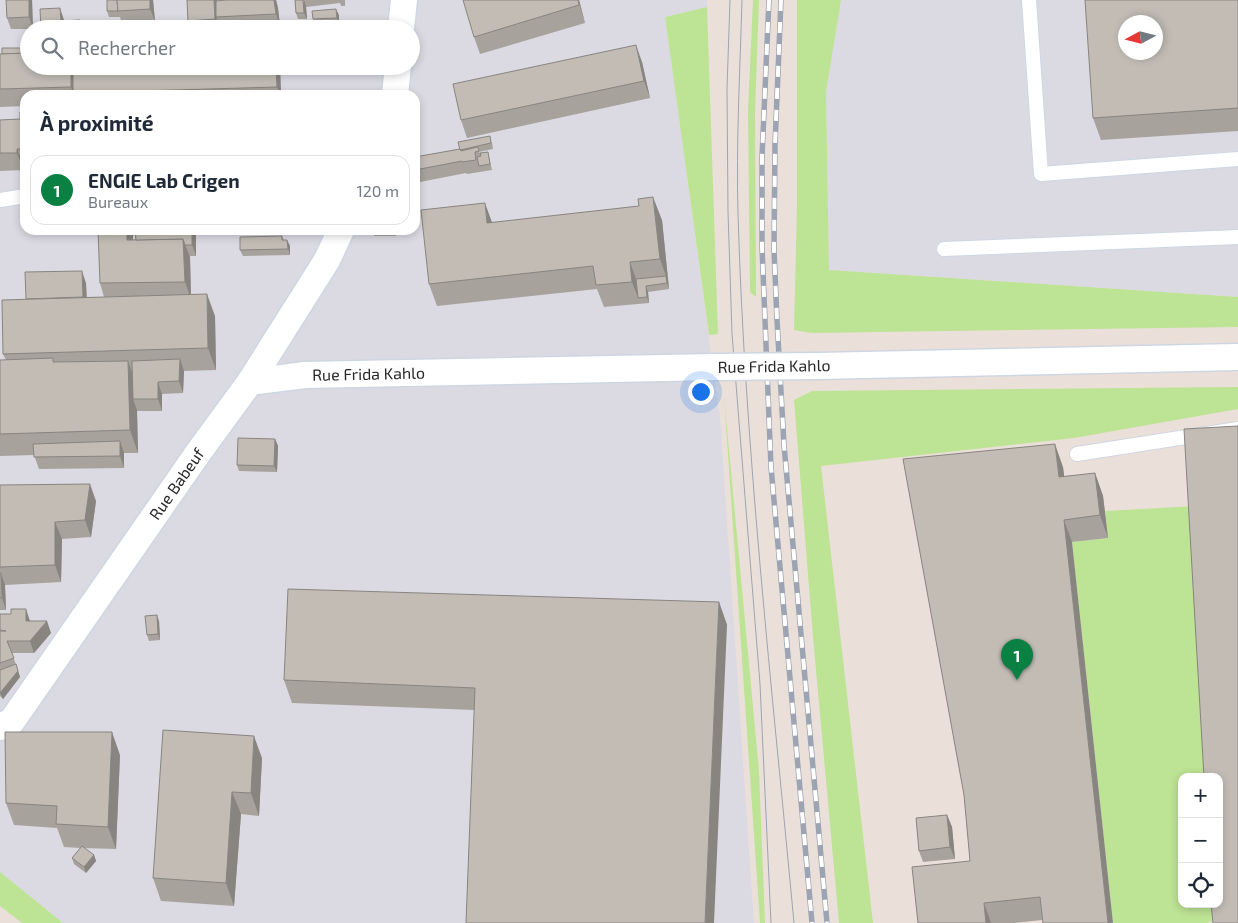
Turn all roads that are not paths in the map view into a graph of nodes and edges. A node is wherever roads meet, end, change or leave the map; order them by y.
1 (404, 0) edge
2 (1029, 0) edge
3 (403, 20) edge
4 (397, 75) edge
5 (396, 90) edge
6 (1238, 159) edge
7 (20, 197) edge
8 (0, 200) edge
9 (339, 235) edge
10 (1238, 238) edge
11 (944, 249) dead end
12 (1238, 357) edge
13 (250, 382) junction
14 (1238, 429) edge
15 (1077, 454) dead end
16 (0, 727) edge

1 - 3 street
2 - 6 lane
4 - 5 street
7 - 8 lane
9 - 13 street, Rue Babeuf
10 - 11 lane
12 - 13 street, Rue Frida Kahlo, bridge
13 - 16 street, Rue Babeuf
14 - 15 lane

